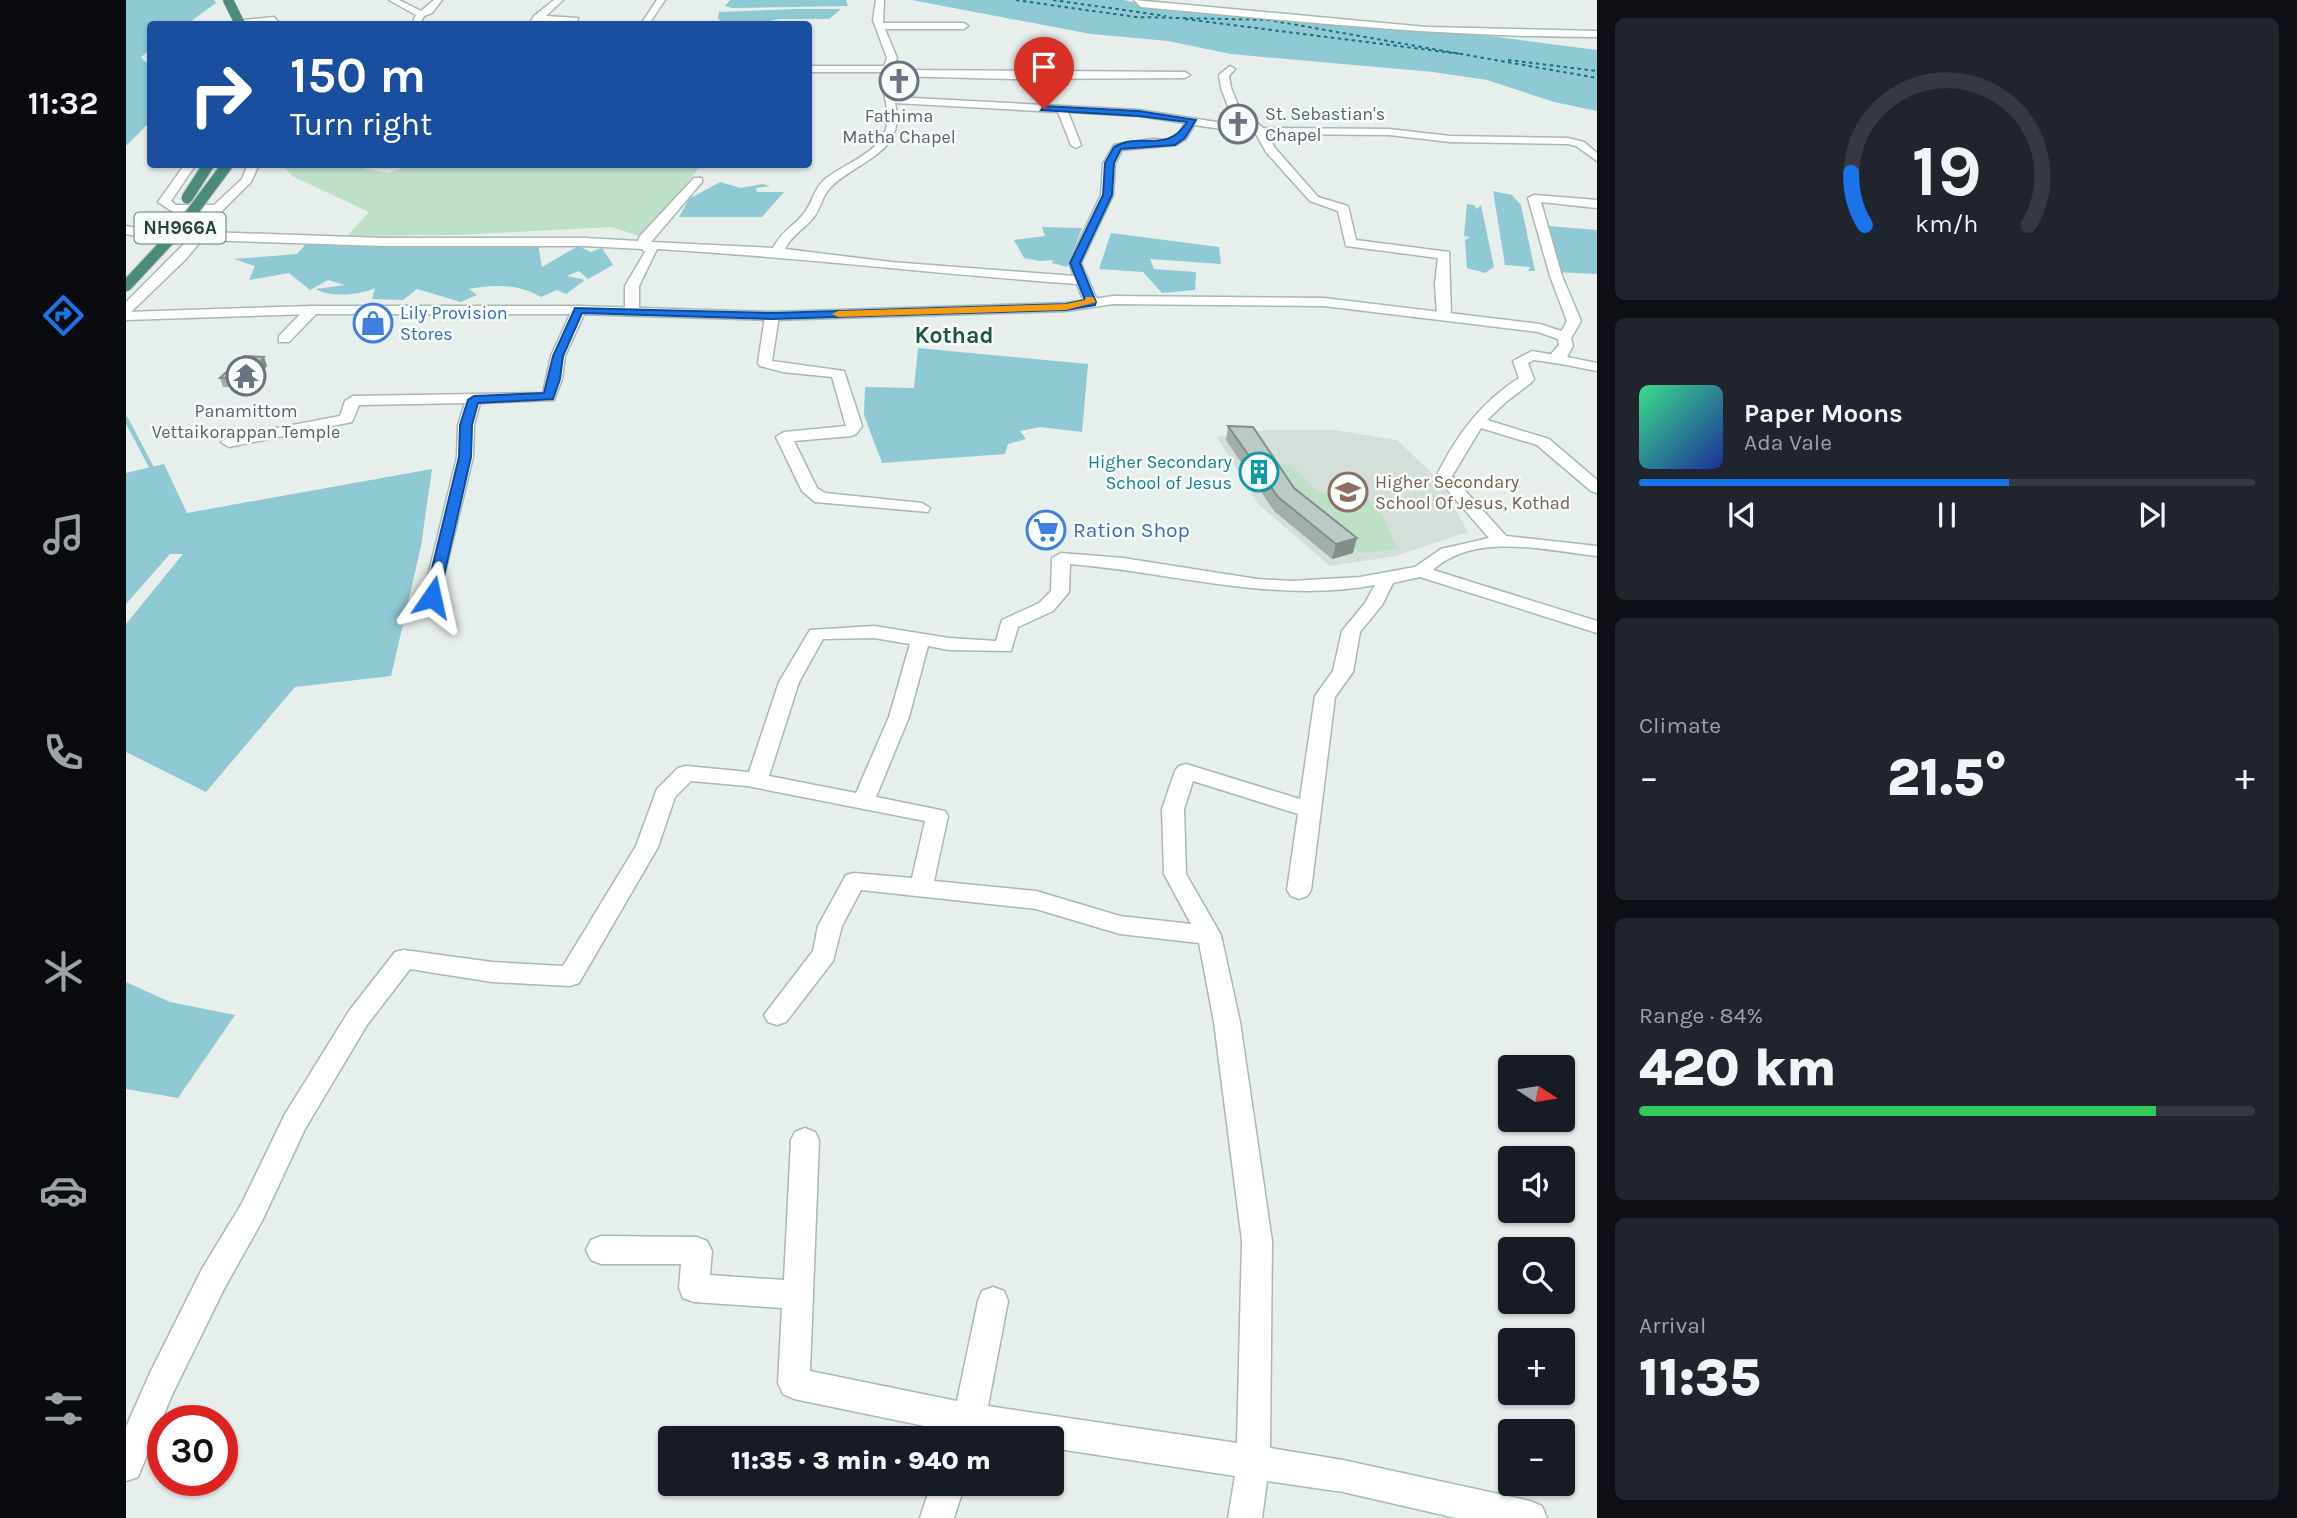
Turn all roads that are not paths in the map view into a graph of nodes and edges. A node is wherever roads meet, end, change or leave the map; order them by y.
1 (228, 0) edge
2 (393, 0) edge
3 (438, 0) edge
4 (559, 0) edge
5 (661, 0) edge
6 (880, 0) edge
7 (1138, 0) edge
8 (247, 10) dead end
9 (920, 13) dead end
10 (943, 13) dead end
11 (421, 14) junction
12 (238, 21) edge
13 (252, 21) edge
14 (418, 21) edge
15 (533, 21) edge
16 (574, 21) edge
17 (647, 21) edge
18 (879, 26) junction
19 (918, 26) junction
20 (941, 26) junction
21 (963, 28) dead end
22 (1597, 34) edge
23 (812, 69) edge
24 (1230, 69) dead end
25 (886, 71) junction
26 (1185, 75) dead end
27 (888, 100) junction
28 (1062, 110) junction
29 (1192, 120) junction
30 (1260, 131) junction
31 (1076, 145) dead end
32 (1597, 158) edge
33 (188, 168) edge
34 (206, 168) edge
35 (225, 168) edge
36 (252, 168) edge
37 (698, 180) dead end
38 (1597, 204) edge
39 (218, 209) junction
40 (126, 230) edge
41 (200, 235) junction
42 (646, 246) junction
43 (777, 252) junction
44 (126, 267) edge
45 (1082, 280) junction
46 (126, 286) edge
47 (1091, 302) junction
48 (126, 309) edge
49 (312, 310) junction
50 (579, 310) junction
51 (632, 311) junction
52 (126, 316) edge
53 (772, 316) junction
54 (1444, 316) junction
55 (1565, 337) junction
56 (284, 339) dead end
57 (1561, 360) junction
58 (1597, 367) edge
59 (474, 400) junction
60 (1476, 422) junction
61 (229, 442) dead end
62 (1597, 488) edge
63 (922, 508) dead end
64 (1501, 541) junction
65 (1597, 551) edge
66 (1420, 572) junction
67 (1392, 576) junction
68 (432, 597) dead end
69 (1597, 627) edge
70 (921, 639) junction
71 (757, 781) junction
72 (863, 803) junction
73 (1309, 810) junction
74 (921, 888) junction
75 (1298, 890) dead end
76 (1209, 935) junction
77 (777, 1015) dead end
78 (804, 1140) dead end
79 (601, 1250) dead end
80 (798, 1295) junction
81 (993, 1301) dead end
82 (955, 1426) edge
83 (967, 1426) edge
84 (1064, 1440) edge
85 (1253, 1462) junction
86 (126, 1465) edge
87 (944, 1496) edge
88 (937, 1518) edge
89 (1245, 1518) edge
90 (1530, 1518) edge

1 - 12 highway, bridge
2 - 11 street
3 - 11 street
4 - 15 street
5 - 17 street
6 - 18 street
7 - 22 street
8 - 13 highway
9 - 19 street
10 - 20 street
11 - 14 street
15 - 16 street
18 - 19 street
18 - 25 street
19 - 20 street
20 - 21 street
23 - 25 street
24 - 30 street
25 - 26 street
25 - 27 street
27 - 28 street
27 - 43 street
28 - 29 street
28 - 31 street
29 - 30 street
29 - 45 street
30 - 32 street
30 - 54 street
33 - 39 street
34 - 44 highway, NH966A, bridge
35 - 46 highway, NH966A, bridge
36 - 39 street
37 - 42 street
38 - 55 street
39 - 41 street
40 - 41 street
41 - 42 street
41 - 48 street
42 - 43 street
42 - 51 street
43 - 45 street
45 - 47 street
47 - 53 street
47 - 54 street
49 - 50 street
49 - 52 street
49 - 56 street
50 - 51 street
50 - 59 street
51 - 53 street
53 - 63 street
54 - 55 street
55 - 57 street
57 - 58 street
57 - 60 street
59 - 61 street
59 - 68 street
60 - 62 street
60 - 64 street
64 - 65 street
64 - 66 street
66 - 67 street
66 - 69 street
67 - 70 street
67 - 73 street
70 - 71 street
70 - 72 street
71 - 72 street
71 - 86 street
72 - 74 street
73 - 75 street
73 - 76 street
74 - 76 street
74 - 77 street
76 - 85 street
78 - 80 street
79 - 80 street
80 - 82 street
81 - 83 street
84 - 85 street
85 - 89 street
85 - 90 street
87 - 88 street

